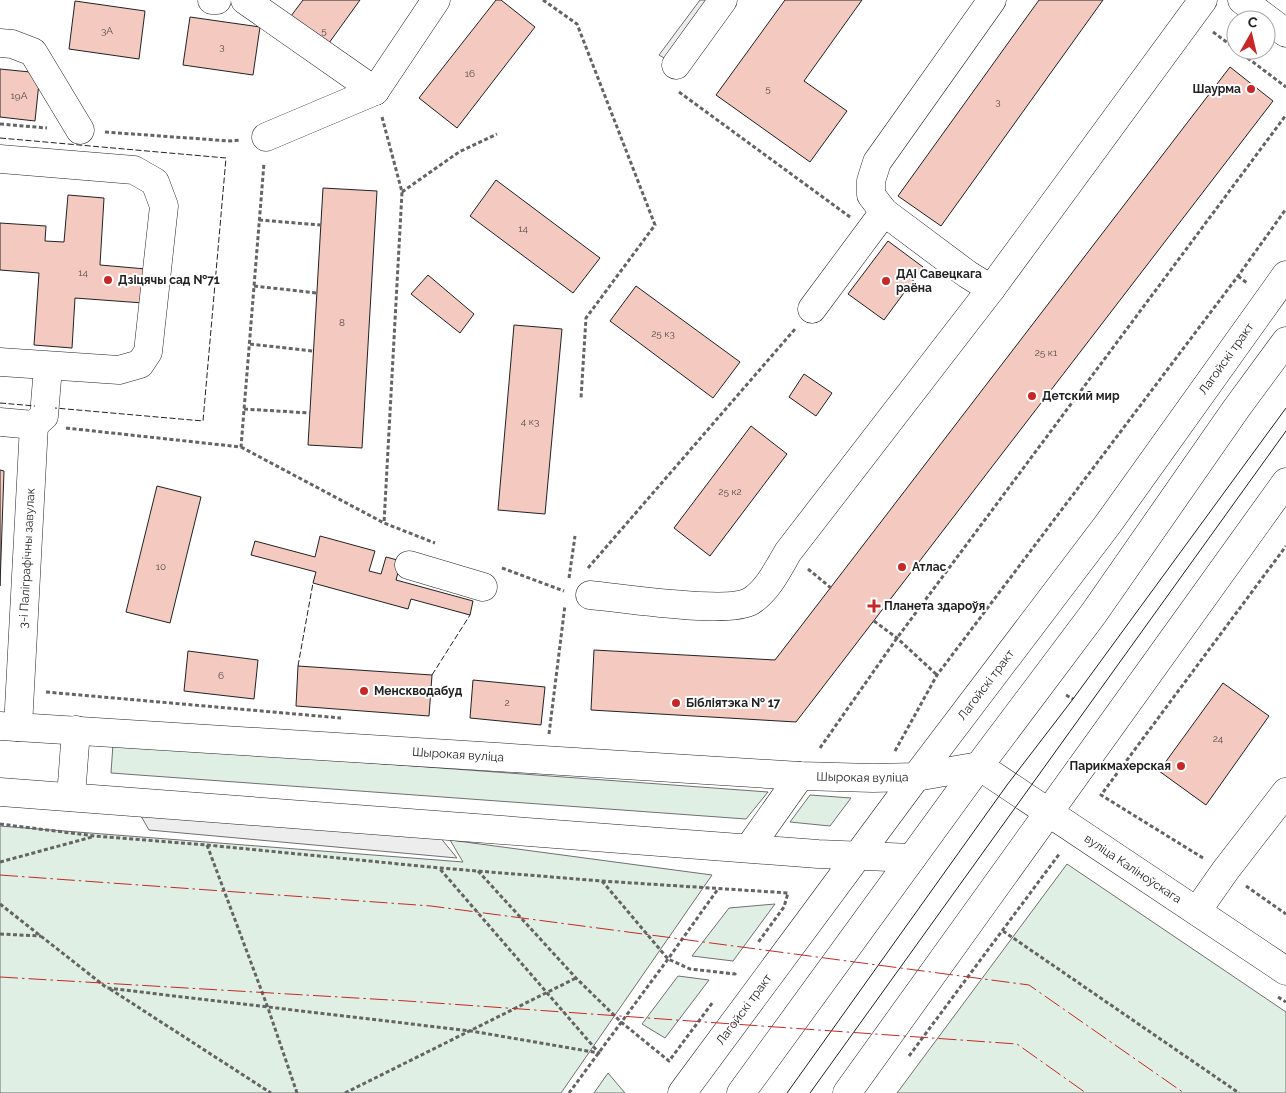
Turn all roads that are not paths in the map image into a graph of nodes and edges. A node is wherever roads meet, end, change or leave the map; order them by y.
1 (212, 0) edge
2 (217, 0) edge
3 (245, 0) edge
4 (436, 0) edge
5 (723, 0) edge
6 (992, 0) edge
7 (1203, 0) edge
8 (1242, 0) edge
9 (1286, 33) edge
10 (0, 43) edge
11 (676, 65) road end
12 (375, 91) junction
13 (80, 130) road end
14 (266, 137) road end
15 (0, 159) edge
16 (877, 222) junction
17 (1286, 275) edge
18 (991, 289) junction
19 (812, 310) road end
20 (1286, 341) edge
21 (0, 362) edge
22 (48, 367) junction
23 (0, 422) edge
24 (34, 425) junction
25 (1286, 482) edge
26 (408, 565) dead end
27 (488, 576) road end
28 (581, 586) road end
29 (9, 727) edge
30 (76, 730) junction
31 (979, 766) junction
32 (800, 776) junction
33 (916, 778) junction
34 (0, 792) edge
35 (1286, 792) edge
36 (71, 797) junction
37 (1049, 813) junction
38 (749, 848) junction
39 (818, 854) junction
40 (859, 855) junction
41 (912, 858) junction
42 (830, 894) junction
43 (1197, 911) junction
44 (1286, 971) edge
45 (682, 1093) edge
46 (741, 1093) edge
47 (847, 1093) edge

1 - 2 main road
3 - 12 main road
4 - 12 main road
5 - 11 main road
6 - 16 main road
7 - 18 main road
8 - 9 main road
10 - 13 main road
12 - 14 main road
15 - 22 main road
16 - 18 main road
16 - 19 main road
17 - 33 main road, Лагойскі тракт
18 - 28 main road
20 - 31 main road
21 - 22 main road
22 - 24 main road
23 - 24 main road
24 - 29 main road, 3-і Паліграфічны завулак
25 - 37 main road
26 - 27 main road
29 - 30 main road, Шырокая вуліца
30 - 32 main road, Шырокая вуліца
30 - 36 main road
31 - 33 main road, Шырокая вуліца
31 - 37 main road, вуліца Каліноўскага
31 - 41 main road
32 - 33 main road, Шырокая вуліца
32 - 38 main road
33 - 40 main road, Лагойскі тракт
34 - 36 main road
35 - 43 main road
36 - 38 main road
37 - 43 main road, вуліца Каліноўскага
37 - 47 main road
38 - 39 main road
39 - 40 main road
39 - 42 main road
40 - 41 main road
40 - 42 main road, Лагойскі тракт
41 - 46 main road
42 - 45 main road, Лагойскі тракт
43 - 44 main road, вуліца Каліноўскага

